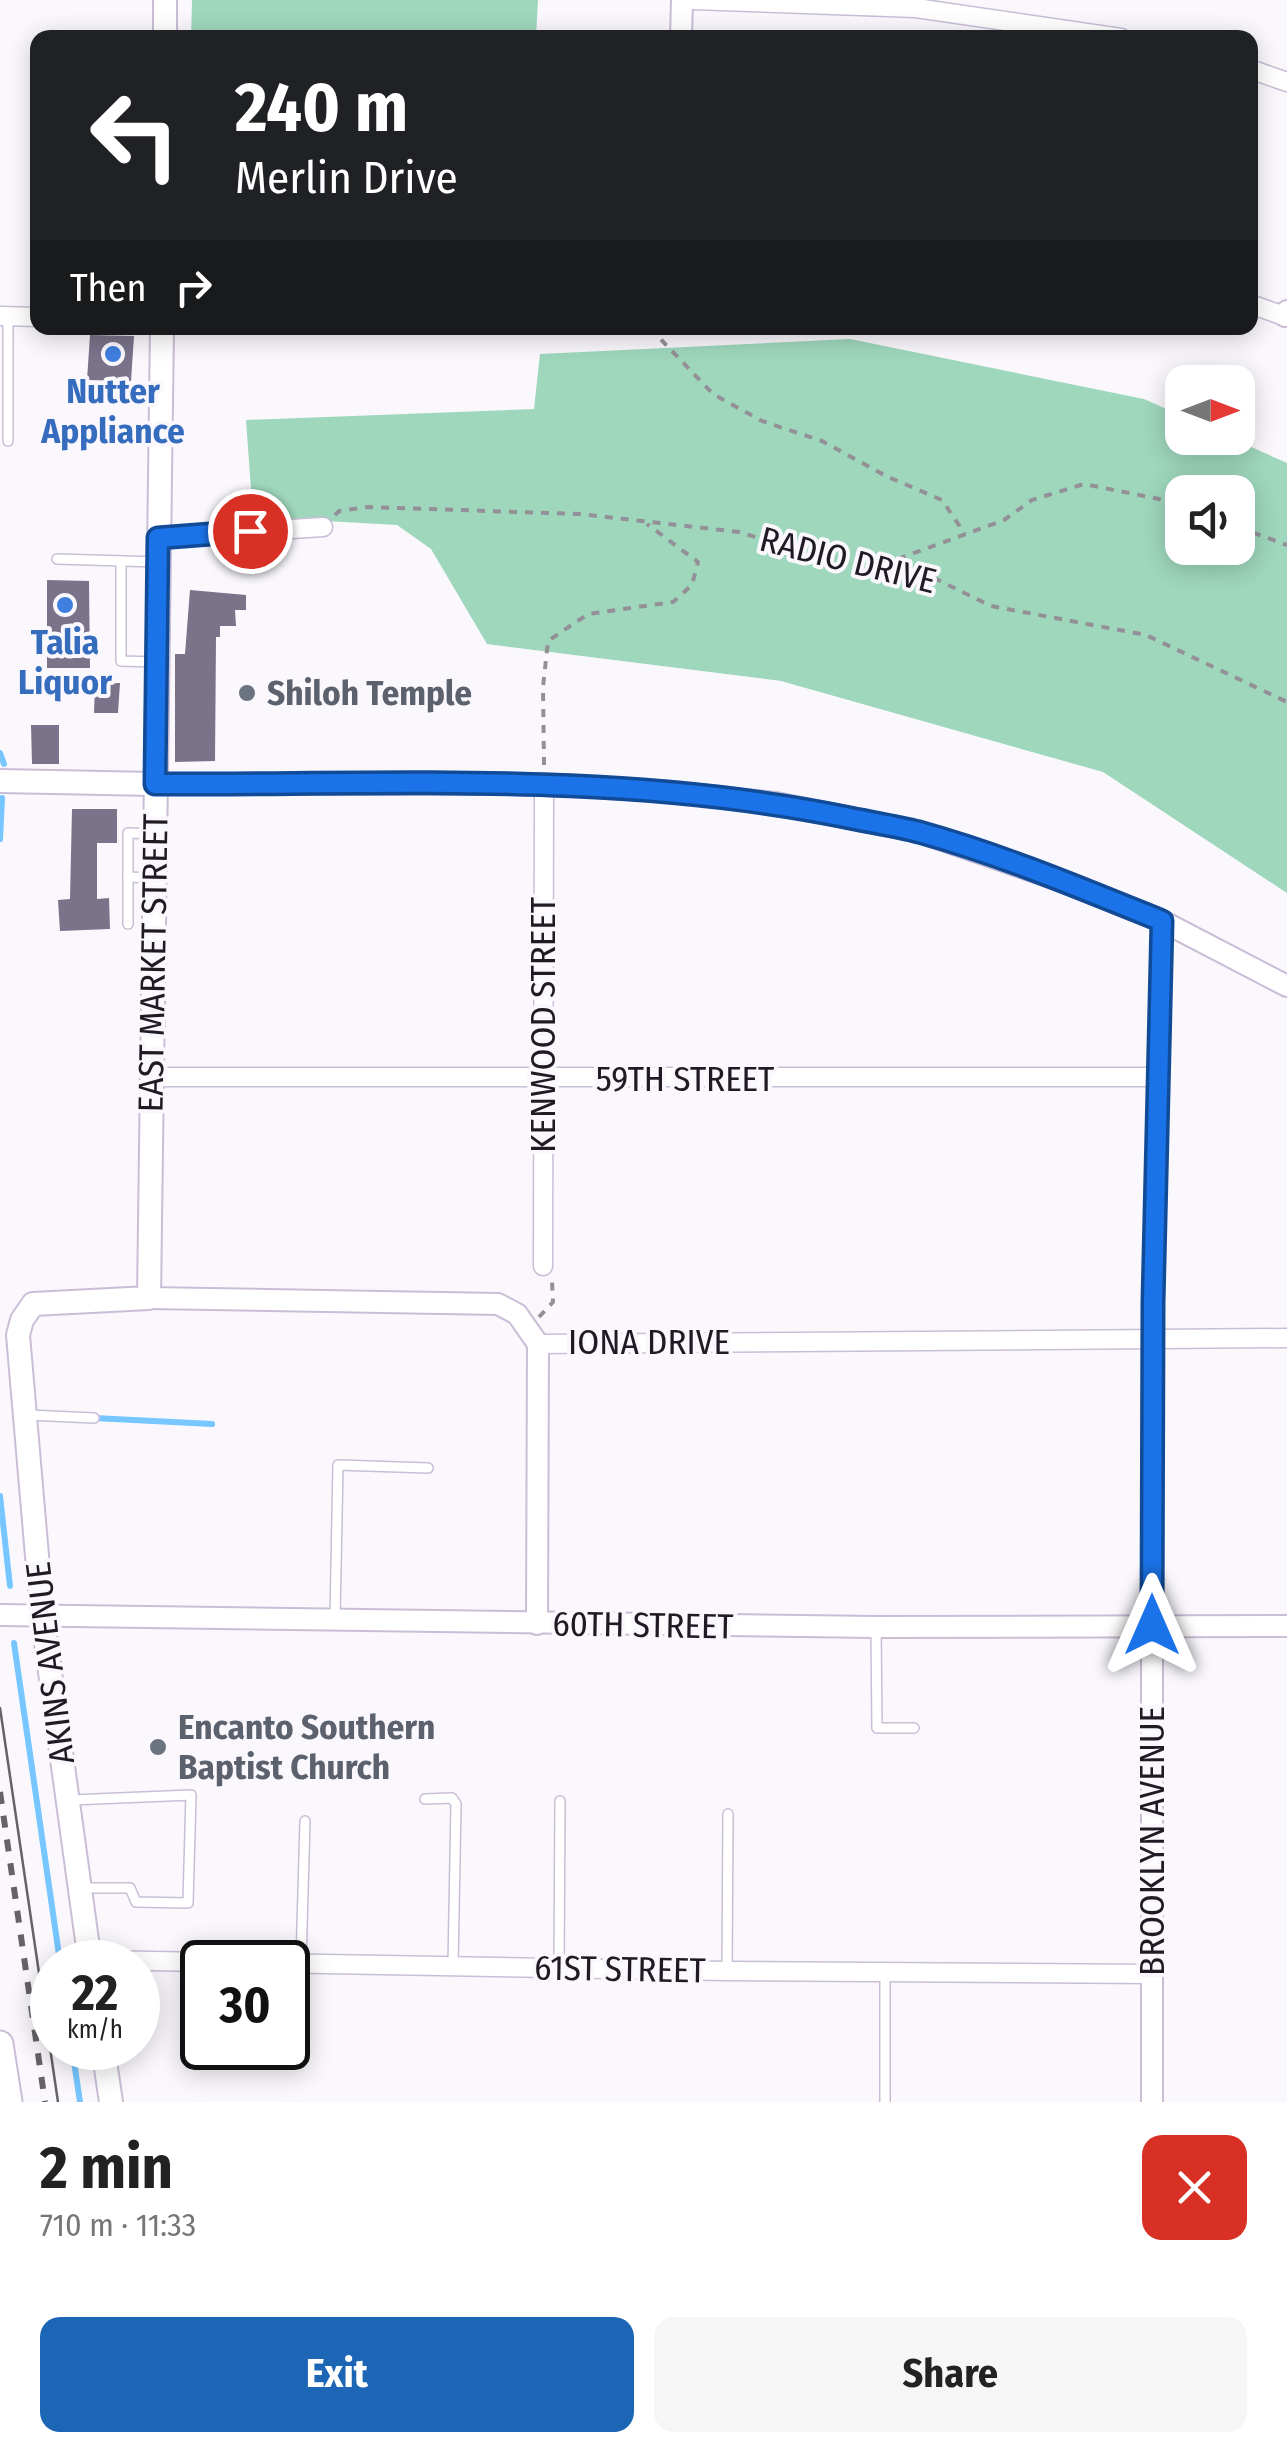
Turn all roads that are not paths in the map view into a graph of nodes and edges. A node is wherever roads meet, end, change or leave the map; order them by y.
1 (166, 0) edge
2 (682, 0) edge
3 (693, 0) edge
4 (165, 30) edge
5 (681, 30) edge
6 (1067, 30) edge
7 (1258, 72) edge
8 (1287, 82) edge
9 (1258, 306) edge
10 (1286, 315) edge
11 (4, 316) edge
12 (30, 317) edge
13 (162, 335) edge
14 (8, 441) dead end
15 (324, 526) road end
16 (158, 538) junction
17 (56, 559) dead end
18 (121, 561) junction
19 (157, 562) junction
20 (156, 662) junction
21 (0, 781) edge
22 (155, 784) junction
23 (544, 784) junction
24 (153, 834) junction
25 (128, 877) junction
26 (153, 878) junction
27 (1162, 921) junction
28 (128, 924) dead end
29 (1287, 986) edge
30 (1158, 1077) junction
31 (152, 1078) junction
32 (541, 1079) junction
33 (543, 1266) road end
34 (149, 1298) junction
35 (534, 1336) junction
36 (1287, 1338) edge
37 (1155, 1340) junction
38 (22, 1362) joint
39 (26, 1414) junction
40 (94, 1418) dead end
41 (428, 1468) dead end
42 (42, 1614) junction
43 (0, 1615) edge
44 (335, 1621) junction
45 (538, 1624) junction
46 (1152, 1625) junction
47 (1287, 1626) edge
48 (876, 1627) junction
49 (914, 1728) dead end
50 (425, 1799) dead end
51 (66, 1800) junction
52 (560, 1801) dead end
53 (728, 1814) dead end
54 (305, 1821) dead end
55 (78, 1888) junction
56 (87, 1940) edge
57 (302, 1940) edge
58 (310, 1962) edge
59 (453, 1965) junction
60 (559, 1968) junction
61 (727, 1971) junction
62 (885, 1973) junction
63 (1151, 1974) junction
64 (0, 2044) edge
65 (106, 2070) edge
66 (9, 2102) edge
67 (111, 2102) edge
68 (885, 2102) edge
69 (1152, 2102) edge

1 - 4 main road
2 - 5 street
3 - 6 street
7 - 8 street
9 - 10 street
11 - 12 street
11 - 14 lane
13 - 16 main road, EAST MARKET STREET
15 - 16 street
16 - 19 main road, EAST MARKET STREET
17 - 18 lane
18 - 19 lane
18 - 20 lane
19 - 20 main road, EAST MARKET STREET
20 - 22 main road, EAST MARKET STREET
21 - 22 main road
22 - 23 street
22 - 24 main road, EAST MARKET STREET
23 - 27 street
23 - 32 street, KENWOOD STREET
24 - 25 lane
24 - 26 main road, EAST MARKET STREET
25 - 26 lane
25 - 28 lane
26 - 31 main road, EAST MARKET STREET
27 - 29 street
27 - 30 street, BROOKLYN AVENUE
30 - 32 street, 59TH STREET
30 - 37 street, BROOKLYN AVENUE
31 - 32 street, 59TH STREET
31 - 34 main road, EAST MARKET STREET
32 - 33 street, KENWOOD STREET
34 - 35 street, IONA DRIVE
34 - 38 main road, IONA DRIVE
35 - 37 street, IONA DRIVE
35 - 45 street
36 - 37 street, IONA DRIVE
37 - 46 street, BROOKLYN AVENUE
38 - 39 main road, AKINS AVENUE
39 - 40 lane
39 - 42 main road, AKINS AVENUE
41 - 44 lane
42 - 43 street, 60TH STREET
42 - 44 street, 60TH STREET
42 - 51 main road, AKINS AVENUE
44 - 45 street, 60TH STREET
45 - 48 street, 60TH STREET
46 - 47 street, 60TH STREET
46 - 48 street, 60TH STREET
46 - 63 street, BROOKLYN AVENUE
48 - 49 lane
50 - 59 lane
51 - 55 main road, AKINS AVENUE
51 - 55 lane
52 - 60 lane
53 - 61 lane
54 - 57 lane
55 - 56 main road, AKINS AVENUE
58 - 59 street, 61ST STREET
59 - 60 street, 61ST STREET
60 - 61 street, 61ST STREET
61 - 62 street, 61ST STREET
62 - 63 street, 61ST STREET
62 - 68 lane
63 - 69 street, BROOKLYN AVENUE
64 - 66 main road
65 - 67 main road

